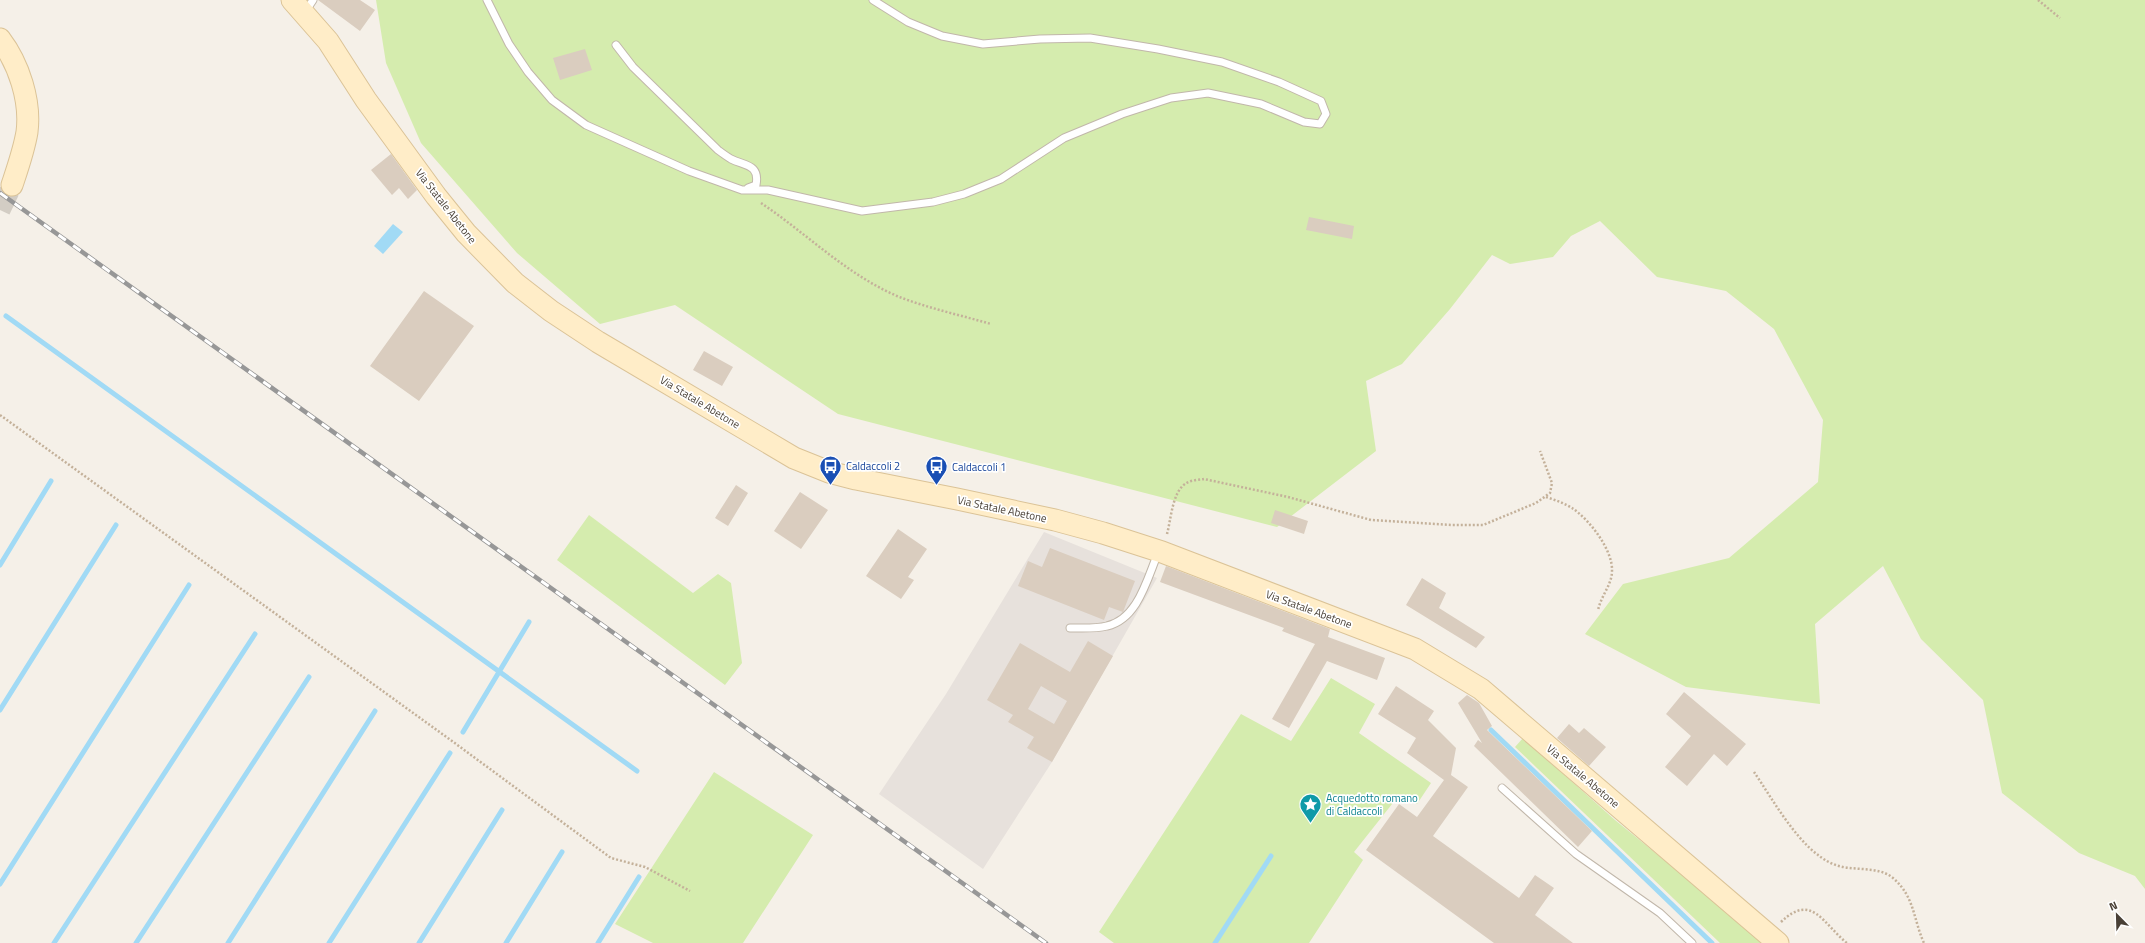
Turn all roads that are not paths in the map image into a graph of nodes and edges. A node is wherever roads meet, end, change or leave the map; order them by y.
1 (487, 0) edge
2 (873, 0) edge
3 (303, 4) edge
4 (0, 40) edge
5 (616, 45) dead end
6 (12, 185) tunnel mouth
7 (742, 190) junction
8 (1160, 552) junction
9 (1070, 628) dead end
10 (1502, 788) dead end
11 (1773, 939) edge
12 (1692, 943) edge

1 - 7 lane
2 - 7 lane
3 - 8 main road, Via Statale Abetone
4 - 6 main road
5 - 7 lane
8 - 9 lane
8 - 11 main road, Via Statale Abetone
10 - 12 lane

